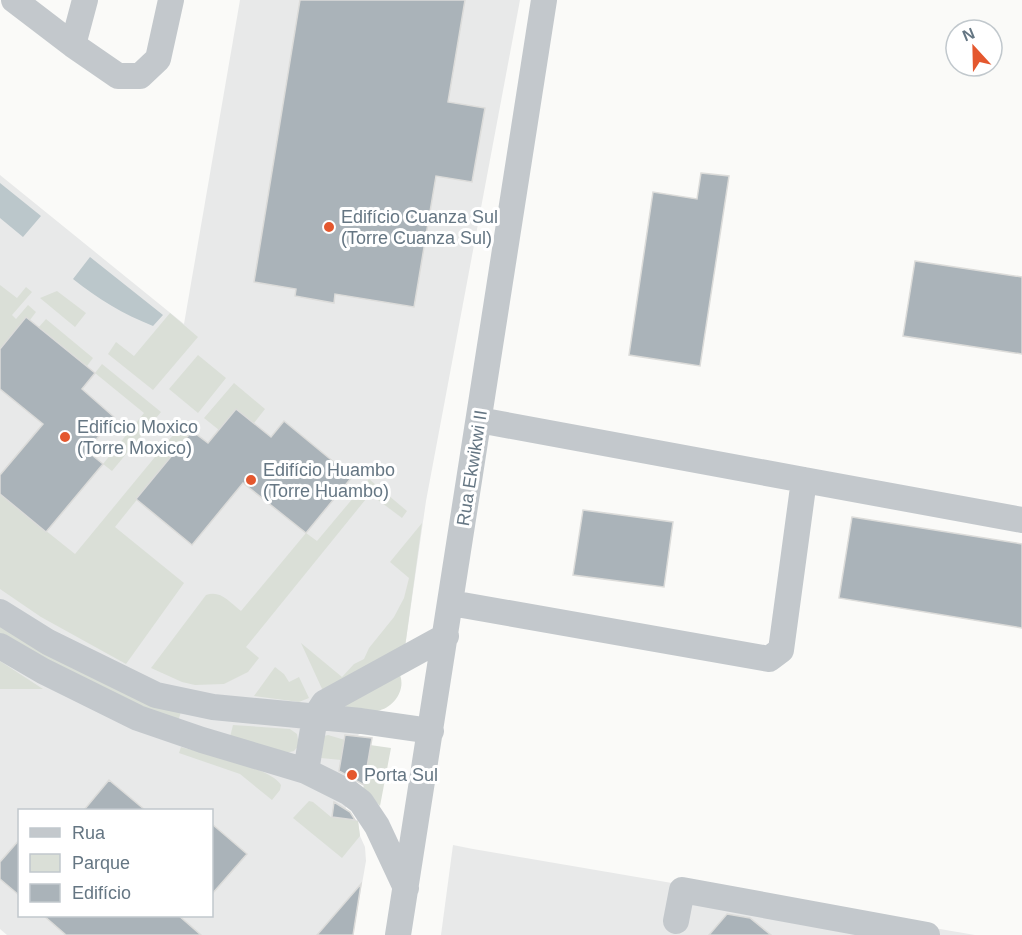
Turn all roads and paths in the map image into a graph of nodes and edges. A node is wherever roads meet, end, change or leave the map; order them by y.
1 (14, 0) edge
2 (85, 0) edge
3 (171, 0) edge
4 (544, 0) edge
5 (73, 45) junction
6 (479, 420) junction
7 (804, 480) junction
8 (1022, 520) edge
9 (451, 603) junction
10 (0, 612) edge
11 (446, 636) junction
12 (0, 646) edge
13 (213, 707) junction
14 (315, 717) junction
15 (431, 731) junction
16 (202, 740) junction
17 (306, 771) junction
18 (406, 888) junction
19 (676, 921) dead end
20 (818, 926) edge
21 (398, 935) edge
22 (927, 935) edge

1 - 5 street
2 - 5 street
3 - 5 street
4 - 6 street, Rua Ekwikwi II
6 - 7 street
6 - 9 street, Rua Ekwikwi II
7 - 8 street
7 - 9 street
9 - 11 street, Rua Ekwikwi II
10 - 13 street
11 - 14 street
11 - 15 street, Rua Ekwikwi II
12 - 16 street
13 - 14 street
13 - 16 street
14 - 15 street
14 - 17 street
15 - 18 street, Rua Ekwikwi II
16 - 17 street
17 - 18 street
18 - 21 street, Rua Ekwikwi II
19 - 20 street
20 - 22 street

